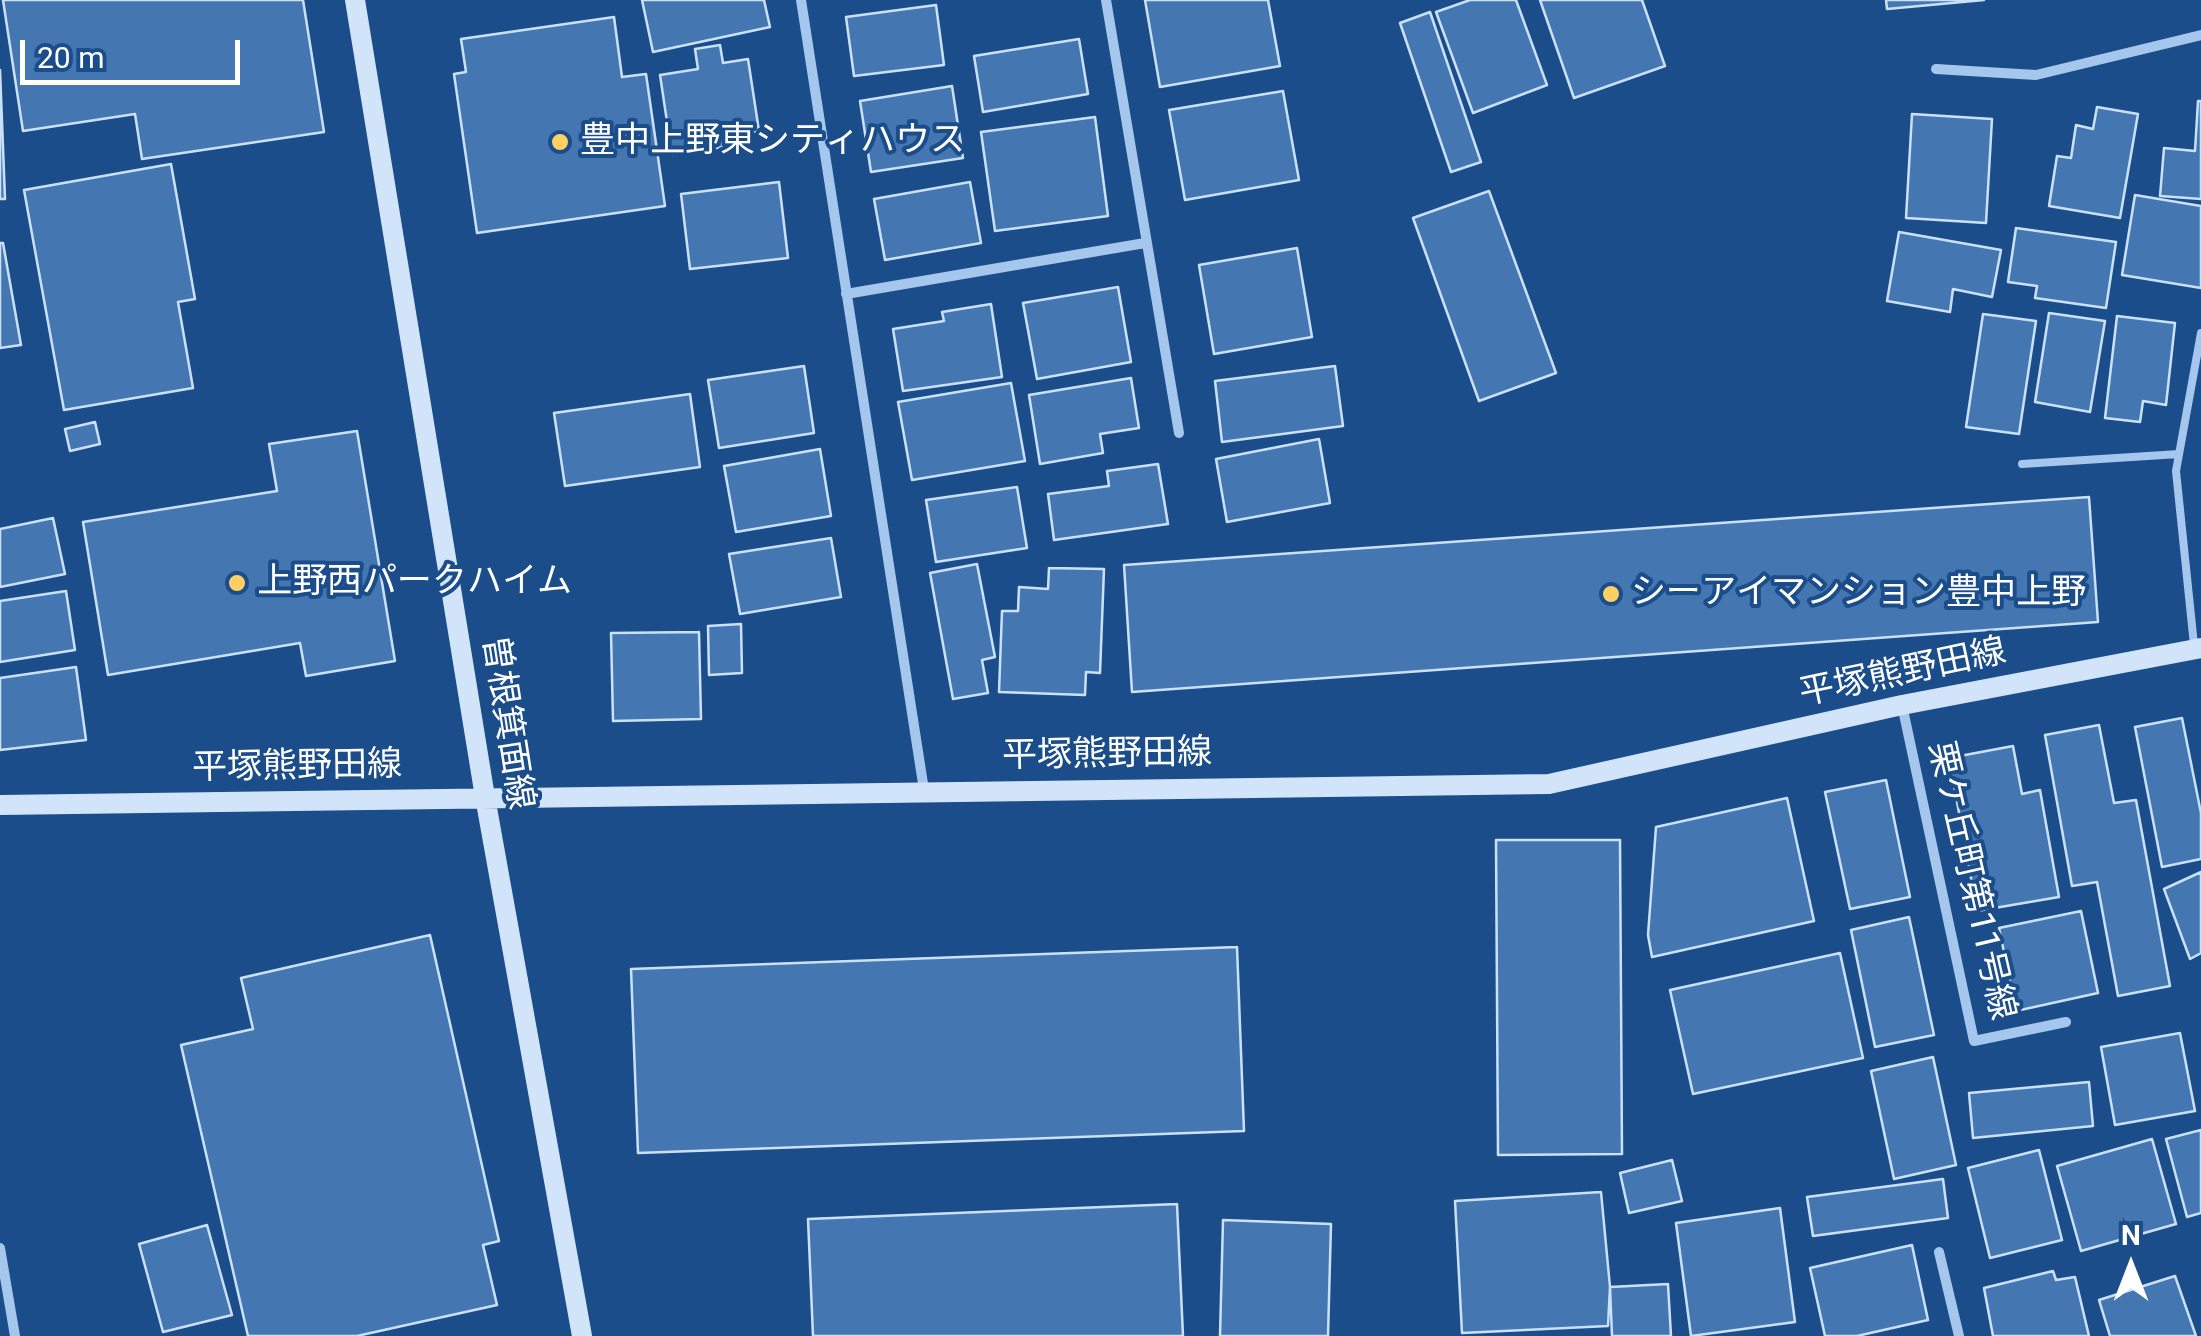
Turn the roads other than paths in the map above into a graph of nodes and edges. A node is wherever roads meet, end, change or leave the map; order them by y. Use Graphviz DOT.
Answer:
graph roads {
  1 [pos="355,0"];
  2 [pos="801,0"];
  3 [pos="1106,0"];
  4 [pos="2201,36"];
  5 [pos="1936,69"];
  6 [pos="1145,243"];
  7 [pos="846,294"];
  8 [pos="2201,333"];
  9 [pos="1179,433"];
  10 [pos="2180,454"];
  11 [pos="2022,464"];
  12 [pos="2198,648"];
  13 [pos="1902,705"];
  14 [pos="924,790"];
  15 [pos="484,797"];
  16 [pos="0,805"];
  17 [pos="2066,1022"];
  18 [pos="0,1248"];
  19 [pos="1938,1252"];
  20 [pos="15,1336"];
  21 [pos="582,1336"];
  22 [pos="1959,1336"];
  1 -- 15 [label="street, 曽根箕面線"];
  2 -- 7 [label="street"];
  3 -- 6 [label="street"];
  4 -- 5 [label="street"];
  6 -- 7 [label="street"];
  6 -- 9 [label="street"];
  7 -- 14 [label="street"];
  8 -- 10 [label="lane"];
  10 -- 11 [label="lane"];
  10 -- 12 [label="lane"];
  12 -- 13 [label="street, 平塚熊野田線"];
  13 -- 14 [label="street, 平塚熊野田線"];
  13 -- 17 [label="street, 栗ケ丘町第11号線"];
  14 -- 15 [label="street, 平塚熊野田線"];
  15 -- 16 [label="street, 平塚熊野田線"];
  15 -- 21 [label="street, 曽根箕面線"];
  18 -- 20 [label="street"];
  19 -- 22 [label="street"];
}
